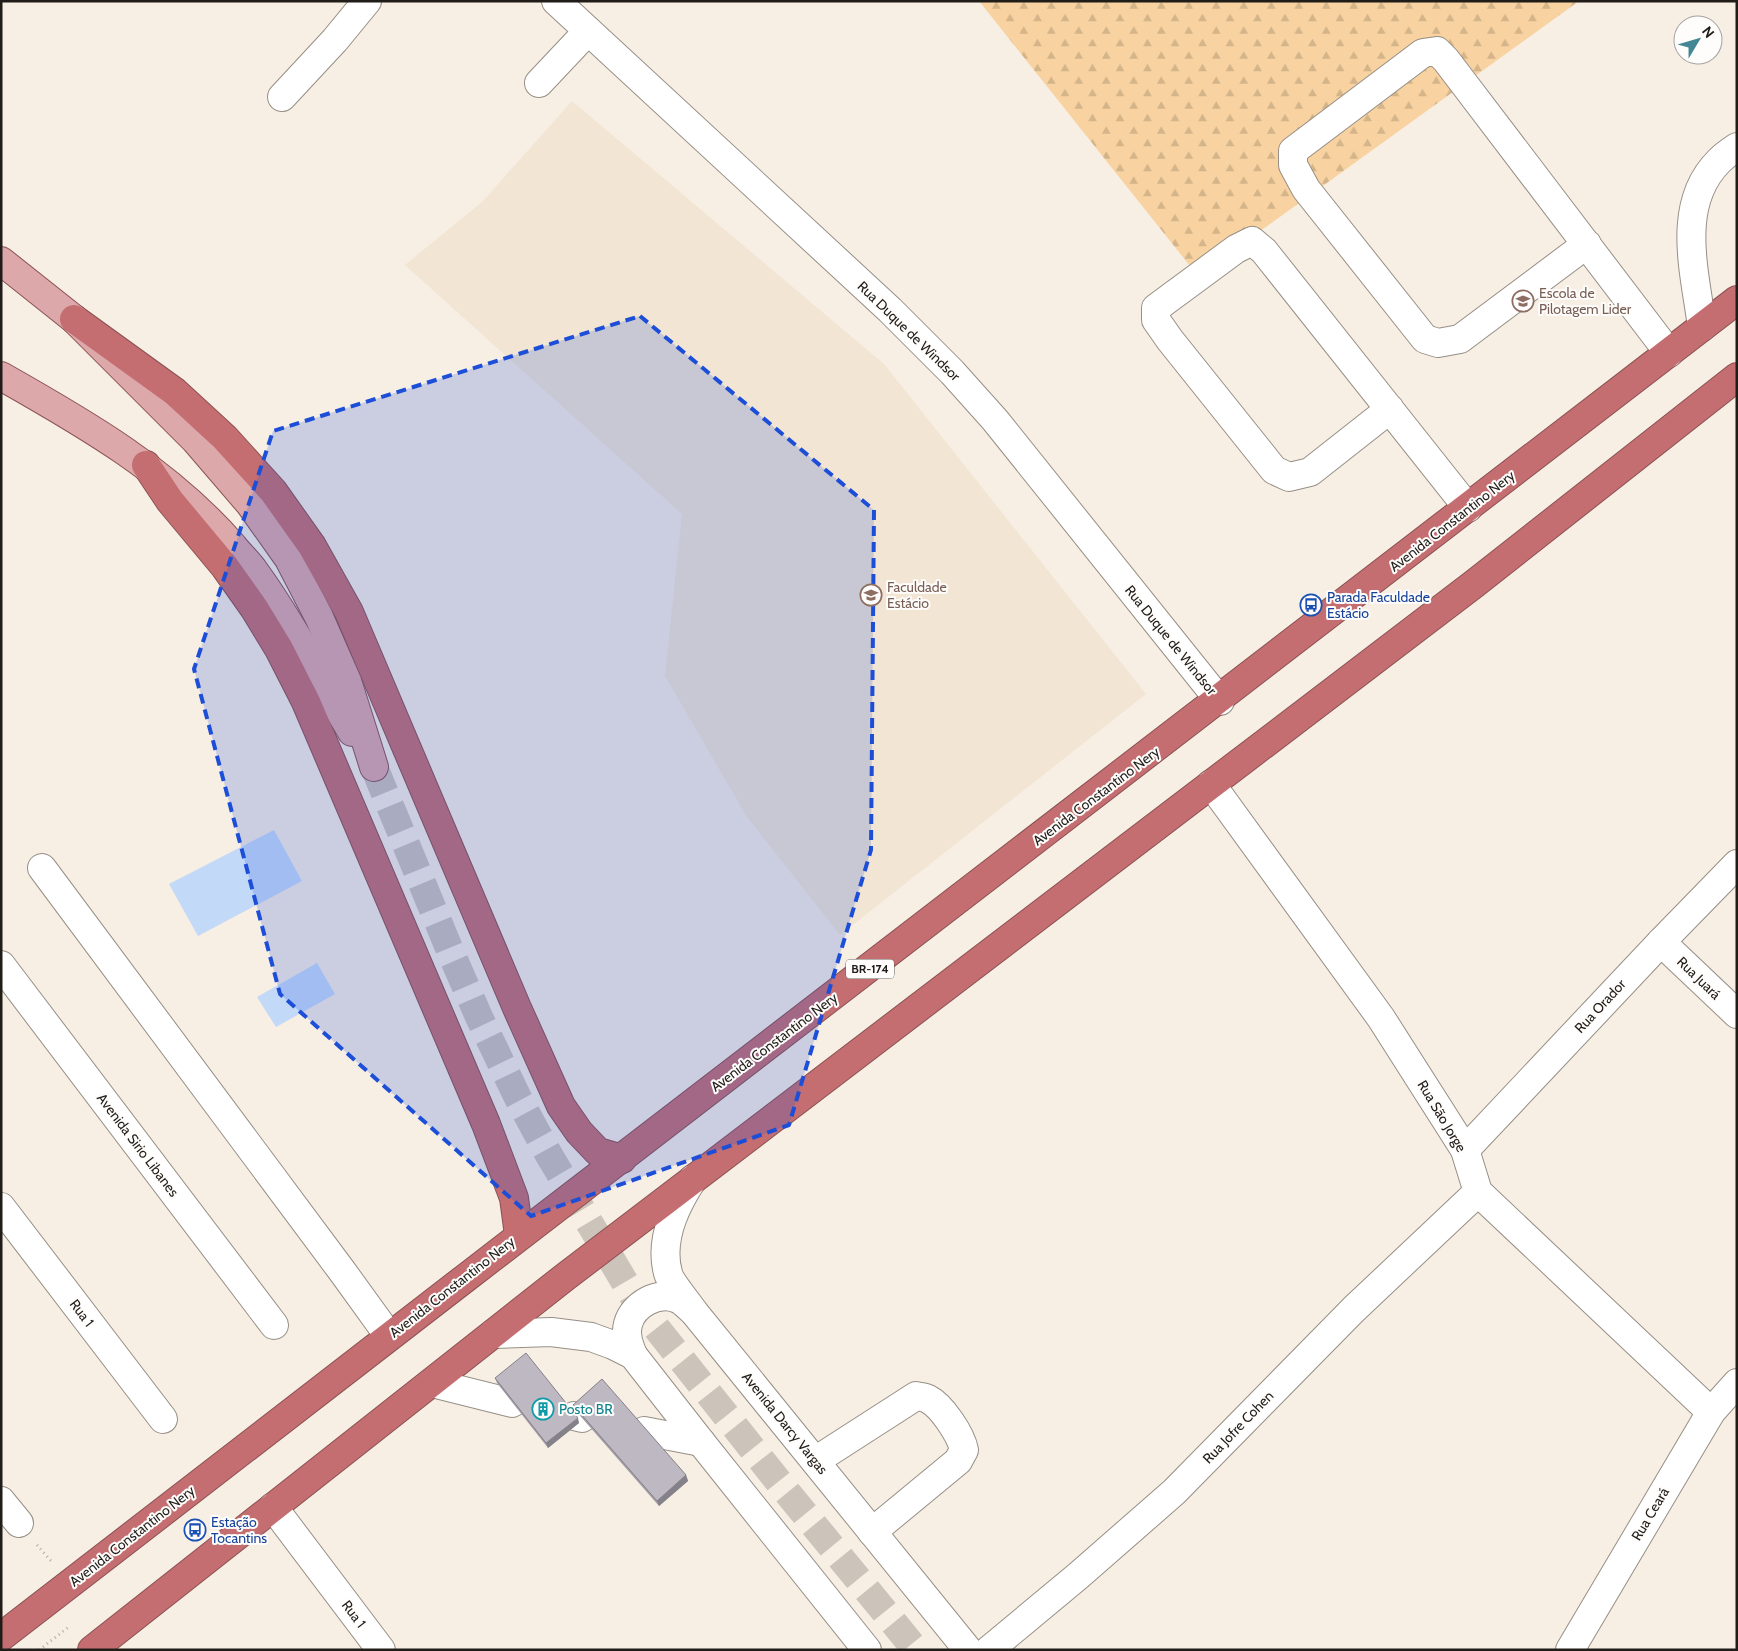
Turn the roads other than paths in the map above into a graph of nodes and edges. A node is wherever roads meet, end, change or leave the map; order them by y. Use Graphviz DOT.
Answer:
graph roads {
  1 [pos="367,1"];
  2 [pos="556,1"];
  3 [pos="588,30"];
  4 [pos="539,84"];
  5 [pos="282,97"];
  6 [pos="1737,146"];
  7 [pos="1587,244"];
  8 [pos="1,261"];
  9 [pos="1737,300"];
  10 [pos="74,318"];
  11 [pos="1702,327"];
  12 [pos="1669,352"];
  13 [pos="1,376"];
  14 [pos="1735,383"];
  15 [pos="1390,409"];
  16 [pos="146,465"];
  17 [pos="1468,508"];
  18 [pos="1220,701"];
  19 [pos="1211,784"];
  20 [pos="1737,864"];
  21 [pos="42,868"];
  22 [pos="1661,942"];
  23 [pos="1,965"];
  24 [pos="1737,1014"];
  25 [pos="1465,1150"];
  26 [pos="622,1159"];
  27 [pos="693,1179"];
  28 [pos="1478,1192"];
  29 [pos="1,1207"];
  30 [pos="519,1235"];
  31 [pos="694,1312"];
  32 [pos="274,1326"];
  33 [pos="493,1334"];
  34 [pos="389,1336"];
  35 [pos="633,1355"];
  36 [pos="432,1383"];
  37 [pos="1737,1383"];
  38 [pos="512,1403"];
  39 [pos="1710,1412"];
  40 [pos="163,1418"];
  41 [pos="644,1431"];
  42 [pos="701,1442"];
  43 [pos="815,1461"];
  44 [pos="1,1501"];
  45 [pos="273,1507"];
  46 [pos="19,1523"];
  47 [pos="872,1532"];
  48 [pos="1,1637"];
  49 [pos="92,1650"];
  50 [pos="381,1650"];
  51 [pos="867,1650"];
  52 [pos="968,1650"];
  53 [pos="989,1650"];
  54 [pos="1570,1650"];
  1 -- 5 [label="street"];
  2 -- 3 [label="street, Rua Duque de Windsor"];
  3 -- 4 [label="street"];
  3 -- 18 [label="street, Rua Duque de Windsor"];
  6 -- 11 [label="street"];
  7 -- 7 [label="street"];
  7 -- 12 [label="street"];
  8 -- 10 [label="main road"];
  9 -- 11 [label="highway, Avenida Constantino Nery / BR-174"];
  10 -- 16 [label="main road"];
  10 -- 26 [label="highway"];
  11 -- 12 [label="highway, Avenida Constantino Nery / BR-174"];
  12 -- 17 [label="highway, Avenida Constantino Nery / BR-174"];
  13 -- 16 [label="main road"];
  14 -- 19 [label="highway"];
  15 -- 15 [label="street"];
  15 -- 17 [label="street"];
  16 -- 30 [label="highway"];
  17 -- 18 [label="highway, Avenida Constantino Nery / BR-174"];
  18 -- 26 [label="highway, Avenida Constantino Nery / BR-174"];
  19 -- 25 [label="street, Rua São Jorge"];
  19 -- 27 [label="highway"];
  20 -- 22 [label="street, Rua Orador"];
  21 -- 34 [label="street"];
  22 -- 24 [label="street, Rua Juará"];
  22 -- 25 [label="street, Rua Orador"];
  23 -- 32 [label="street, Avenida Sirio Libanes"];
  25 -- 28 [label="street, Rua São Jorge"];
  26 -- 30 [label="highway, Avenida Constantino Nery / BR-174"];
  27 -- 31 [label="street, Avenida Darcy Vargas"];
  27 -- 33 [label="highway"];
  28 -- 39 [label="street, Rua São Jorge"];
  28 -- 53 [label="street, Rua Jofre Cohen"];
  29 -- 40 [label="street, Rua 1"];
  30 -- 34 [label="highway, Avenida Constantino Nery / BR-174"];
  31 -- 35 [label="street"];
  31 -- 43 [label="street, Avenida Darcy Vargas"];
  33 -- 35 [label="street"];
  33 -- 36 [label="highway"];
  34 -- 48 [label="highway, Avenida Constantino Nery / BR-174"];
  35 -- 42 [label="street"];
  36 -- 38 [label="street"];
  36 -- 45 [label="highway"];
  37 -- 39 [label="street, Rua Ceará"];
  39 -- 54 [label="street, Rua Ceará"];
  41 -- 42 [label="street"];
  42 -- 51 [label="street"];
  43 -- 47 [label="street, Avenida Darcy Vargas"];
  43 -- 47 [label="street"];
  44 -- 46 [label="street"];
  45 -- 49 [label="highway"];
  45 -- 50 [label="street, Rua 1"];
  47 -- 52 [label="street, Avenida Darcy Vargas"];
}
